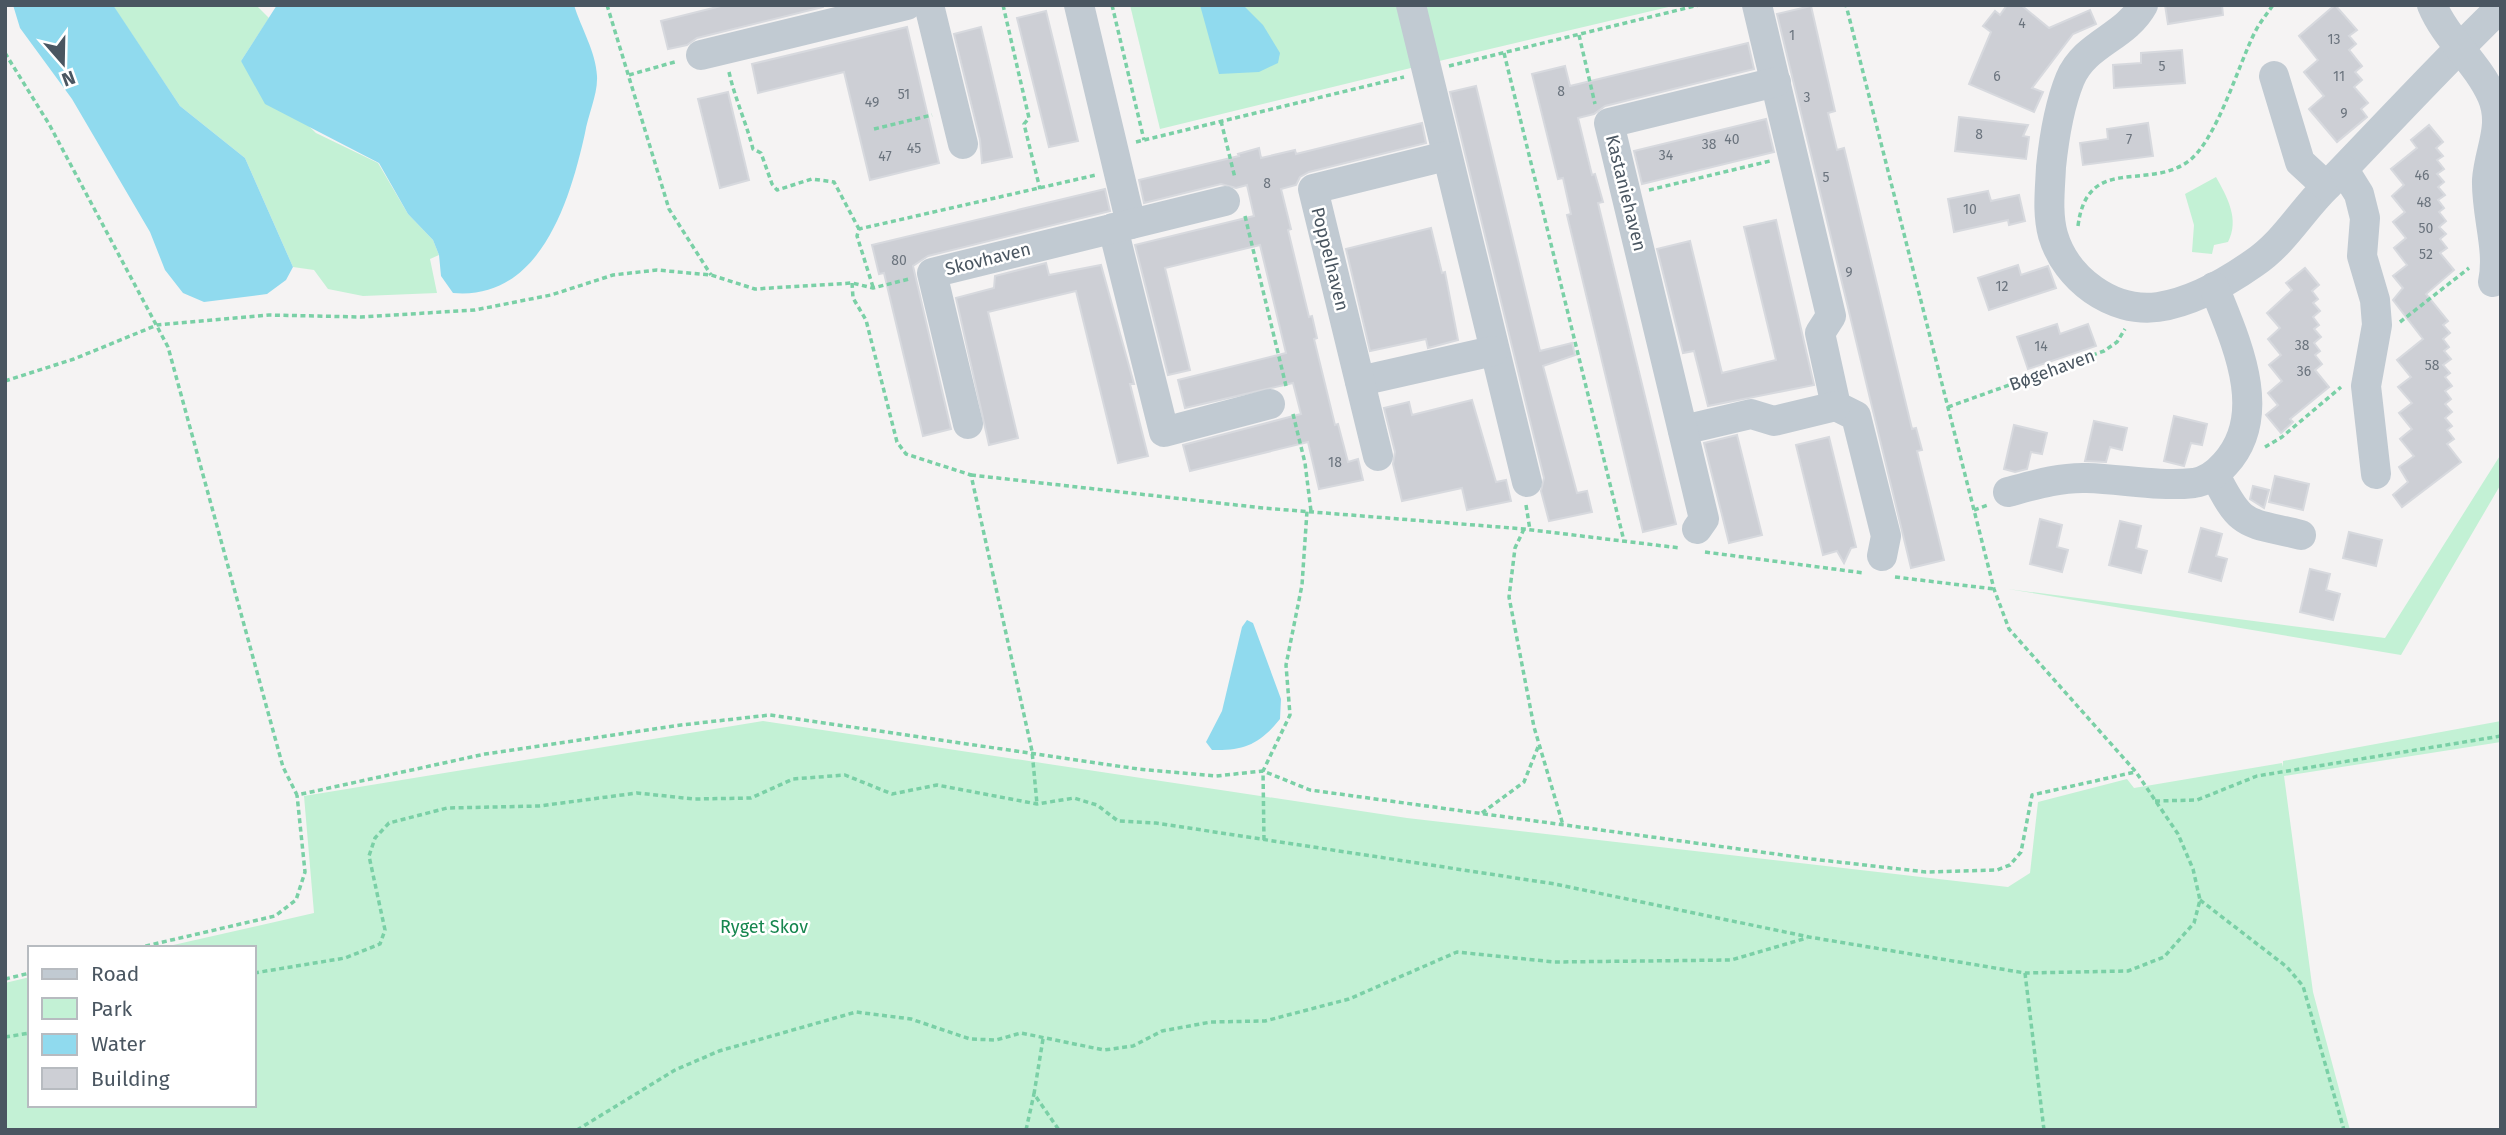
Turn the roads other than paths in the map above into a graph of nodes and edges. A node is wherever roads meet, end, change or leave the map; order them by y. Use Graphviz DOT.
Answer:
graph roads {
  1 [pos="907,5"];
  2 [pos="929,5"];
  3 [pos="1079,5"];
  4 [pos="1411,5"];
  5 [pos="1757,5"];
  6 [pos="2143,5"];
  7 [pos="2432,5"];
  8 [pos="2501,7"];
  9 [pos="849,12"];
  10 [pos="2459,47"];
  11 [pos="712,53"];
  12 [pos="2274,76"];
  13 [pos="1776,82"];
  14 [pos="963,144"];
  15 [pos="1446,156"];
  16 [pos="2335,178"];
  17 [pos="1235,200"];
  18 [pos="1122,226"];
  19 [pos="2493,282"];
  20 [pos="2214,287"];
  21 [pos="1493,351"];
  22 [pos="1360,381"];
  23 [pos="1284,404"];
  24 [pos="1836,406"];
  25 [pos="968,424"];
  26 [pos="1683,430"];
  27 [pos="1378,456"];
  28 [pos="2376,474"];
  29 [pos="2215,475"];
  30 [pos="1527,482"];
  31 [pos="2008,492"];
  32 [pos="2301,535"];
  33 [pos="1694,543"];
  34 [pos="1883,569"];
  1 -- 9 [label="street"];
  2 -- 14 [label="street"];
  3 -- 18 [label="street"];
  4 -- 15 [label="street"];
  5 -- 13 [label="street"];
  6 -- 20 [label="street"];
  7 -- 10 [label="street"];
  8 -- 10 [label="street"];
  9 -- 11 [label="street"];
  10 -- 16 [label="street"];
  10 -- 19 [label="street"];
  12 -- 16 [label="street"];
  13 -- 24 [label="street"];
  13 -- 26 [label="street, Kastaniehaven"];
  15 -- 21 [label="street"];
  15 -- 22 [label="street, Poppelhaven"];
  16 -- 20 [label="street"];
  16 -- 28 [label="street"];
  17 -- 18 [label="street, Skovhaven"];
  18 -- 23 [label="street"];
  18 -- 25 [label="street, Skovhaven"];
  20 -- 29 [label="street"];
  21 -- 22 [label="street"];
  21 -- 30 [label="street"];
  22 -- 27 [label="street, Poppelhaven"];
  24 -- 26 [label="street"];
  24 -- 34 [label="street"];
  26 -- 33 [label="street, Kastaniehaven"];
  29 -- 31 [label="street"];
  29 -- 32 [label="street"];
}
